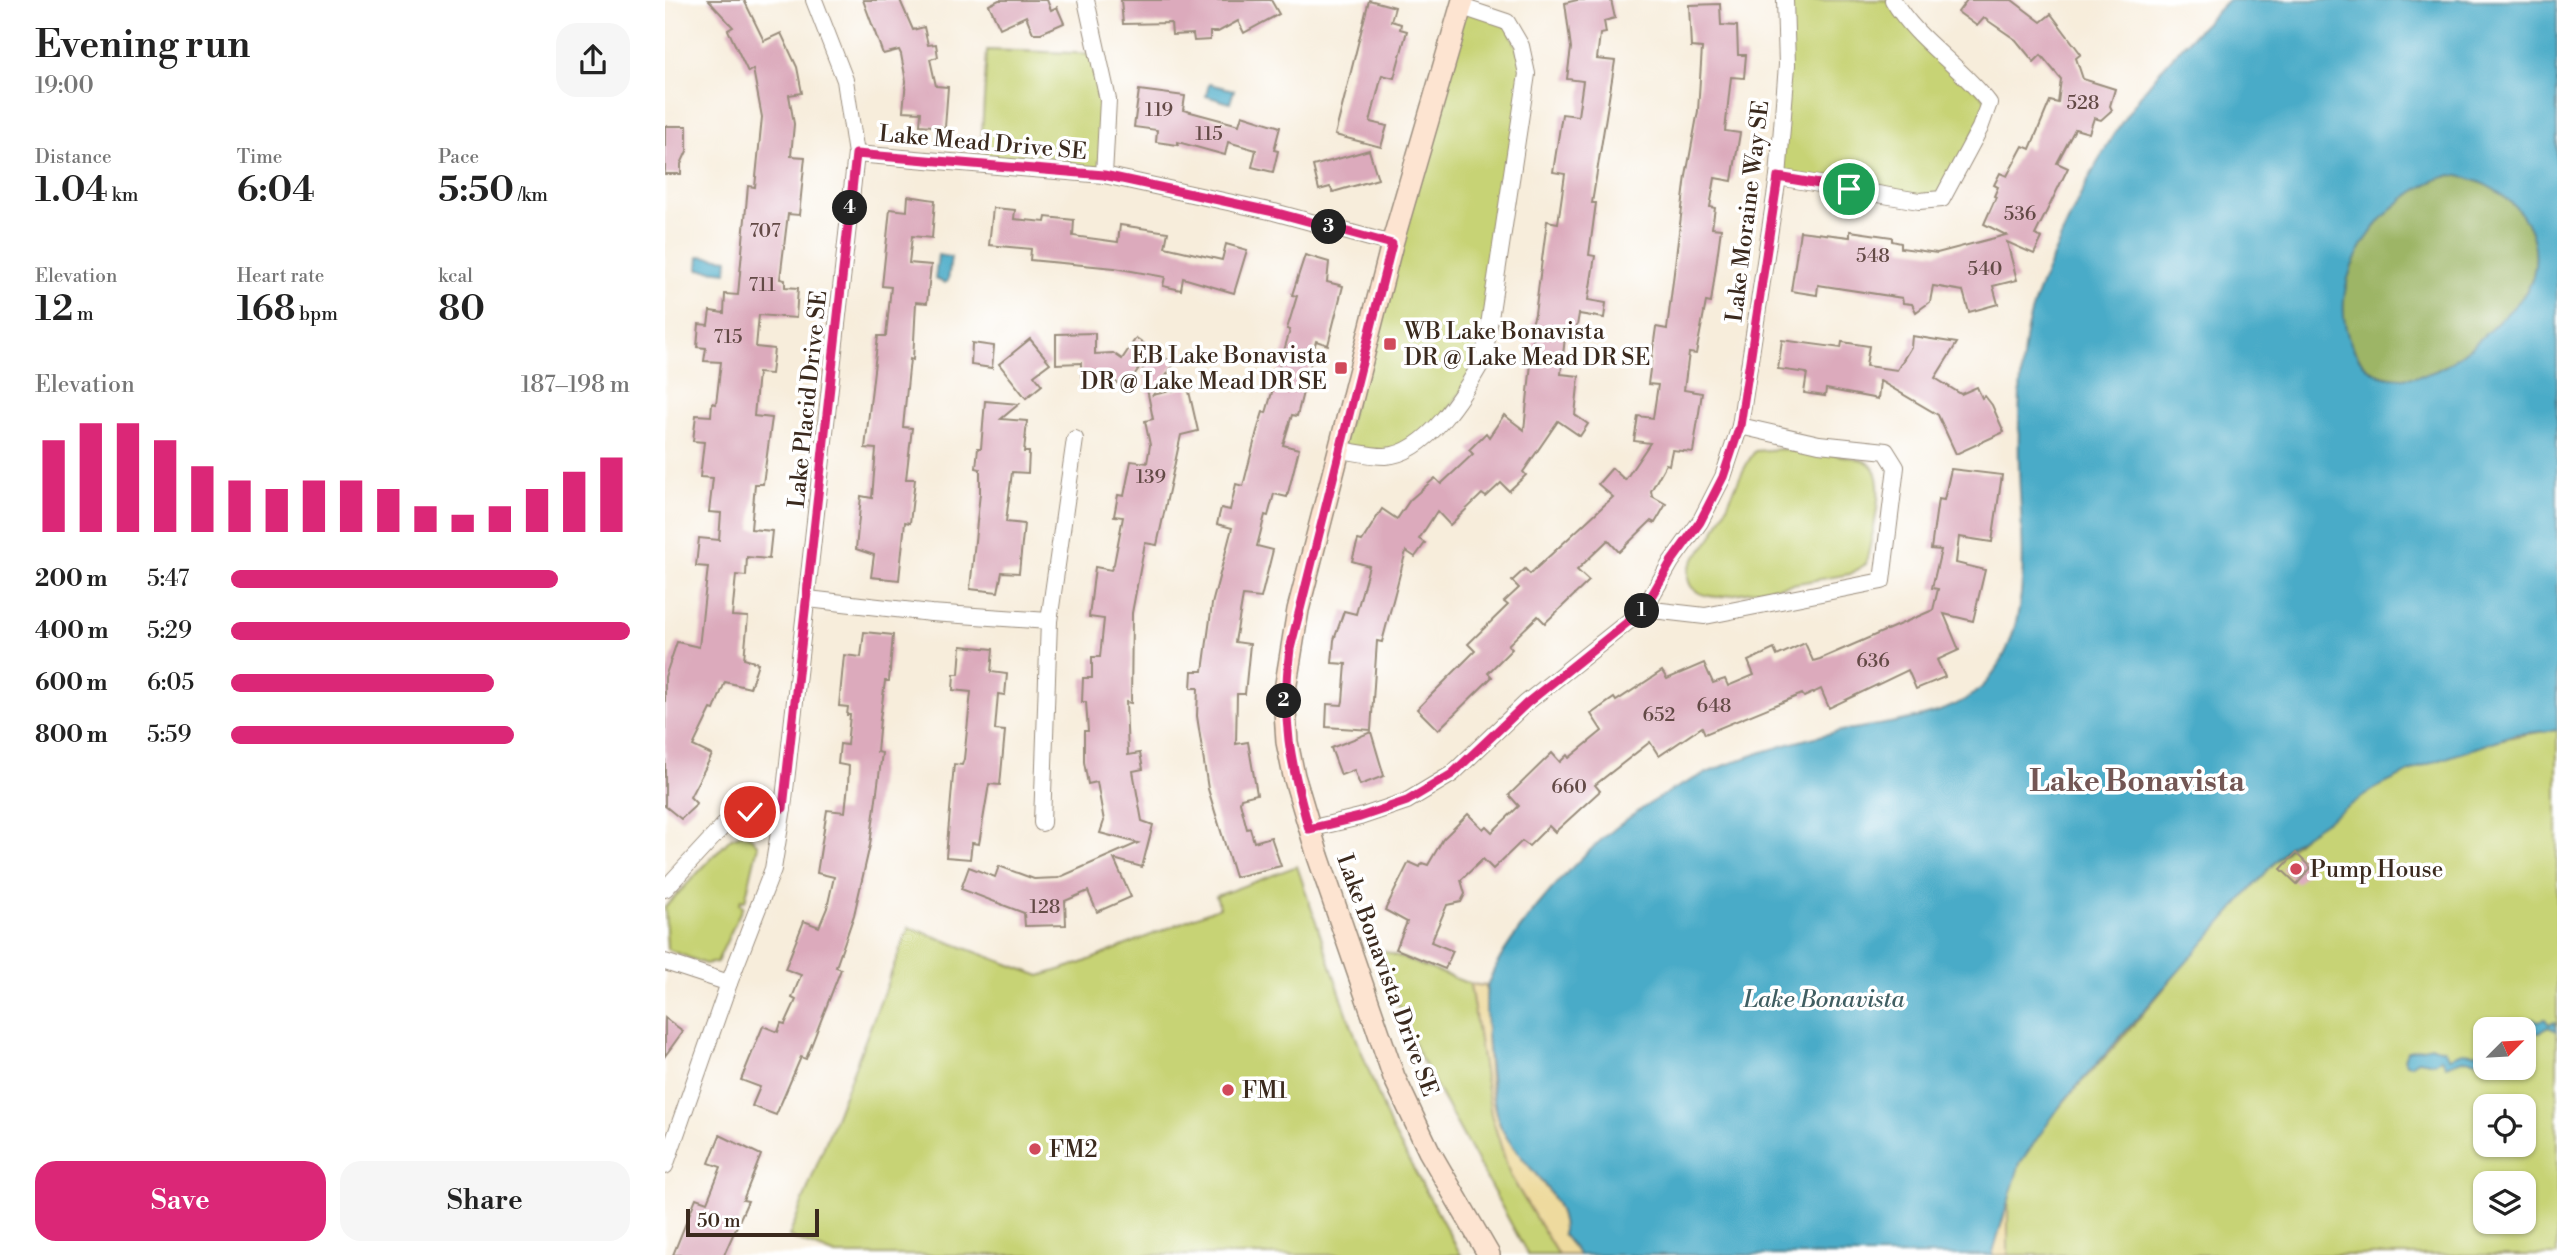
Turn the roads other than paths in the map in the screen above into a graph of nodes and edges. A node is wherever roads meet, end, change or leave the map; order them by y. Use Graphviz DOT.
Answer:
graph roads {
  1 [pos="814,0"];
  2 [pos="1086,0"];
  3 [pos="1785,0"];
  4 [pos="1893,0"];
  5 [pos="1462,4"];
  6 [pos="856,154"];
  7 [pos="1104,175"];
  8 [pos="1778,177"];
  9 [pos="1392,244"];
  10 [pos="1740,426"];
  11 [pos="1075,439"];
  12 [pos="1341,450"];
  13 [pos="808,599"];
  14 [pos="1644,609"];
  15 [pos="1049,621"];
  16 [pos="783,808"];
  17 [pos="1042,823"];
  18 [pos="1309,829"];
  19 [pos="665,888"];
  20 [pos="665,962"];
  21 [pos="729,983"];
  22 [pos="665,1166"];
  23 [pos="1489,1255"];
  1 -- 6 [label="street, Lake Placid Drive SE"];
  2 -- 7 [label="street"];
  3 -- 8 [label="street, Lake Moraine Way SE"];
  4 -- 8 [label="street"];
  5 -- 9 [label="street, Lake Bonavista Drive SE"];
  5 -- 12 [label="street, Lake Bonavista Drive SE"];
  6 -- 7 [label="street, Lake Mead Drive SE"];
  6 -- 13 [label="street, Lake Placid Drive SE"];
  7 -- 9 [label="street, Lake Mead Drive SE"];
  8 -- 10 [label="street, Lake Moraine Way SE"];
  9 -- 12 [label="street, Lake Bonavista Drive SE"];
  10 -- 14 [label="street, Lake Moraine Way SE"];
  10 -- 14 [label="street"];
  11 -- 15 [label="street"];
  12 -- 18 [label="street, Lake Bonavista Drive SE"];
  13 -- 15 [label="street"];
  13 -- 16 [label="street, Lake Placid Drive SE"];
  14 -- 18 [label="street, Lake Moraine Way SE"];
  15 -- 17 [label="street"];
  16 -- 19 [label="street"];
  16 -- 21 [label="street, Lake Placid Drive SE"];
  18 -- 23 [label="street, Lake Bonavista Drive SE"];
  20 -- 21 [label="street"];
  21 -- 22 [label="street, Lake Placid Drive SE"];
}
